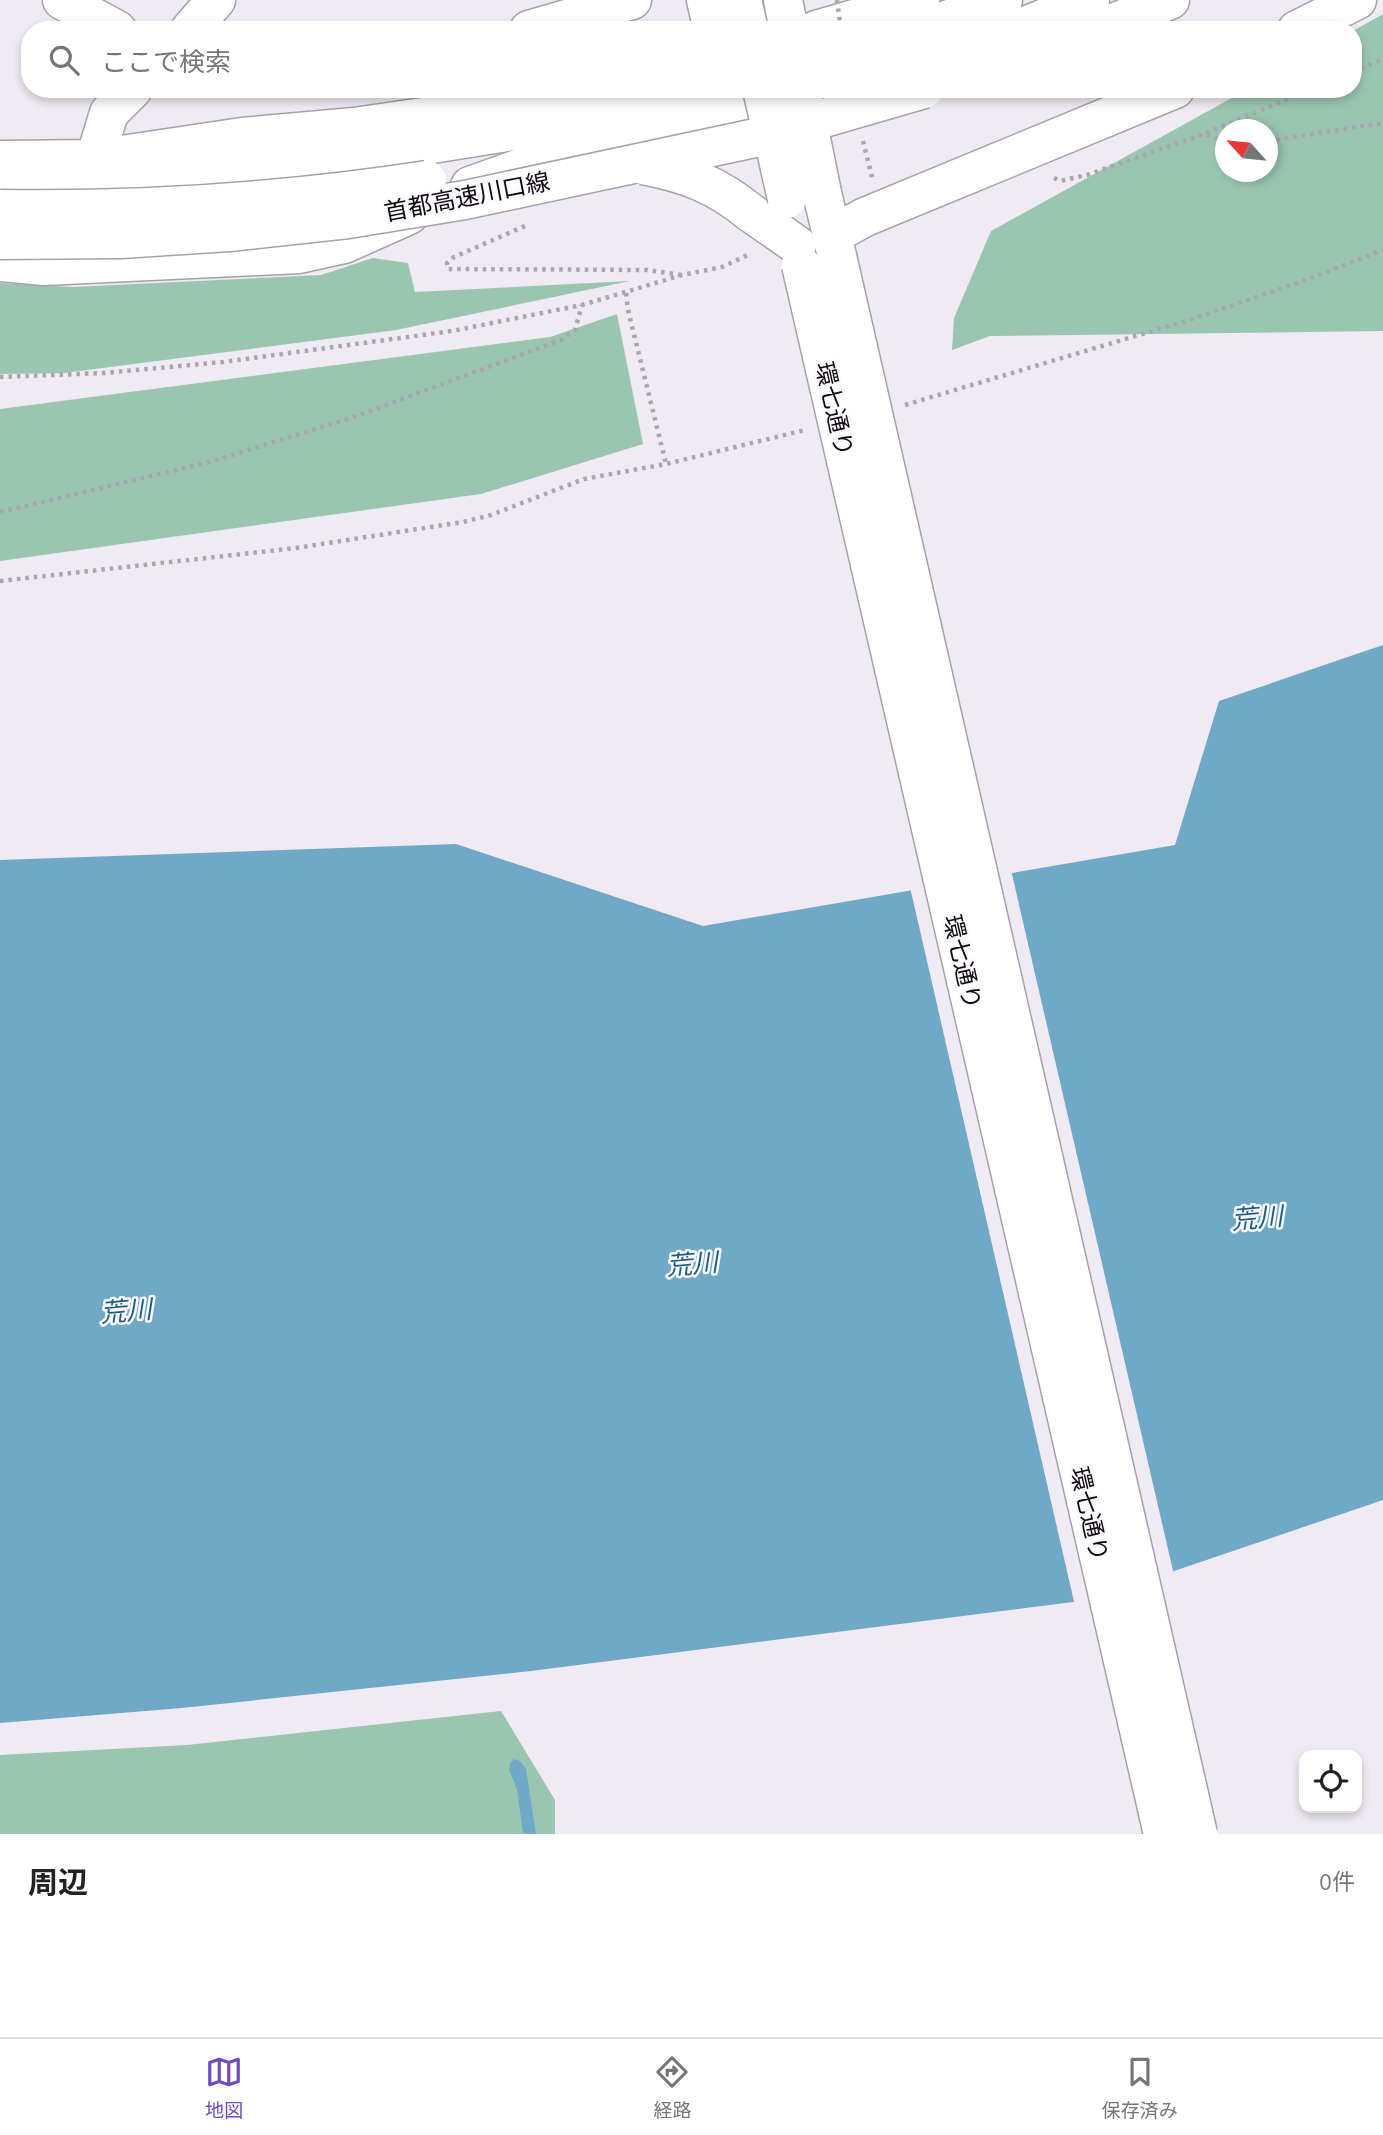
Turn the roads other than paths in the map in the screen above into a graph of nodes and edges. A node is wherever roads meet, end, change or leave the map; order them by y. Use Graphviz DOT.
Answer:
graph roads {
  1 [pos="62,0"];
  2 [pos="216,0"];
  3 [pos="632,0"];
  4 [pos="706,0"];
  5 [pos="742,0"];
  6 [pos="783,0"];
  7 [pos="920,0"];
  8 [pos="1003,0"];
  9 [pos="1090,0"];
  10 [pos="1170,0"];
  11 [pos="1357,0"];
  12 [pos="830,19"];
  13 [pos="100,21"];
  14 [pos="198,21"];
  15 [pos="560,21"];
  16 [pos="711,21"];
  17 [pos="747,21"];
  18 [pos="787,21"];
  19 [pos="944,21"];
  20 [pos="1038,21"];
  21 [pos="1118,21"];
  22 [pos="1315,21"];
  23 [pos="124,98"];
  24 [pos="528,98"];
  25 [pos="708,98"];
  26 [pos="720,98"];
  27 [pos="734,98"];
  28 [pos="801,98"];
  29 [pos="893,98"];
  30 [pos="1153,98"];
  31 [pos="95,159"];
  32 [pos="0,160"];
  33 [pos="0,179"];
  34 [pos="467,187"];
  35 [pos="805,196"];
  36 [pos="0,209"];
  37 [pos="0,225"];
  38 [pos="0,240"];
  39 [pos="817,250"];
  40 [pos="0,261"];
  41 [pos="1163,1834"];
  42 [pos="1198,1834"];
  1 -- 13 [label="main road"];
  2 -- 14 [label="main road"];
  3 -- 15 [label="main road"];
  4 -- 16 [label="main road"];
  5 -- 17 [label="main road"];
  6 -- 18 [label="main road"];
  7 -- 12 [label="main road"];
  8 -- 19 [label="main road"];
  9 -- 20 [label="main road"];
  10 -- 21 [label="main road"];
  11 -- 22 [label="main road"];
  23 -- 31 [label="main road"];
  24 -- 31 [label="main road"];
  25 -- 33 [label="main road"];
  26 -- 34 [label="main road"];
  27 -- 35 [label="main road, 環七通り, bridge"];
  28 -- 35 [label="main road, 環七通り, bridge"];
  29 -- 38 [label="main road, 首都高速川口線, bridge"];
  30 -- 39 [label="main road"];
  31 -- 32 [label="main road"];
  34 -- 37 [label="main road"];
  34 -- 40 [label="main road"];
  35 -- 39 [label="main road, 環七通り"];
  36 -- 39 [label="main road, bridge"];
  39 -- 41 [label="main road, 環七通り, bridge"];
  39 -- 42 [label="main road, 環七通り, bridge"];
}
